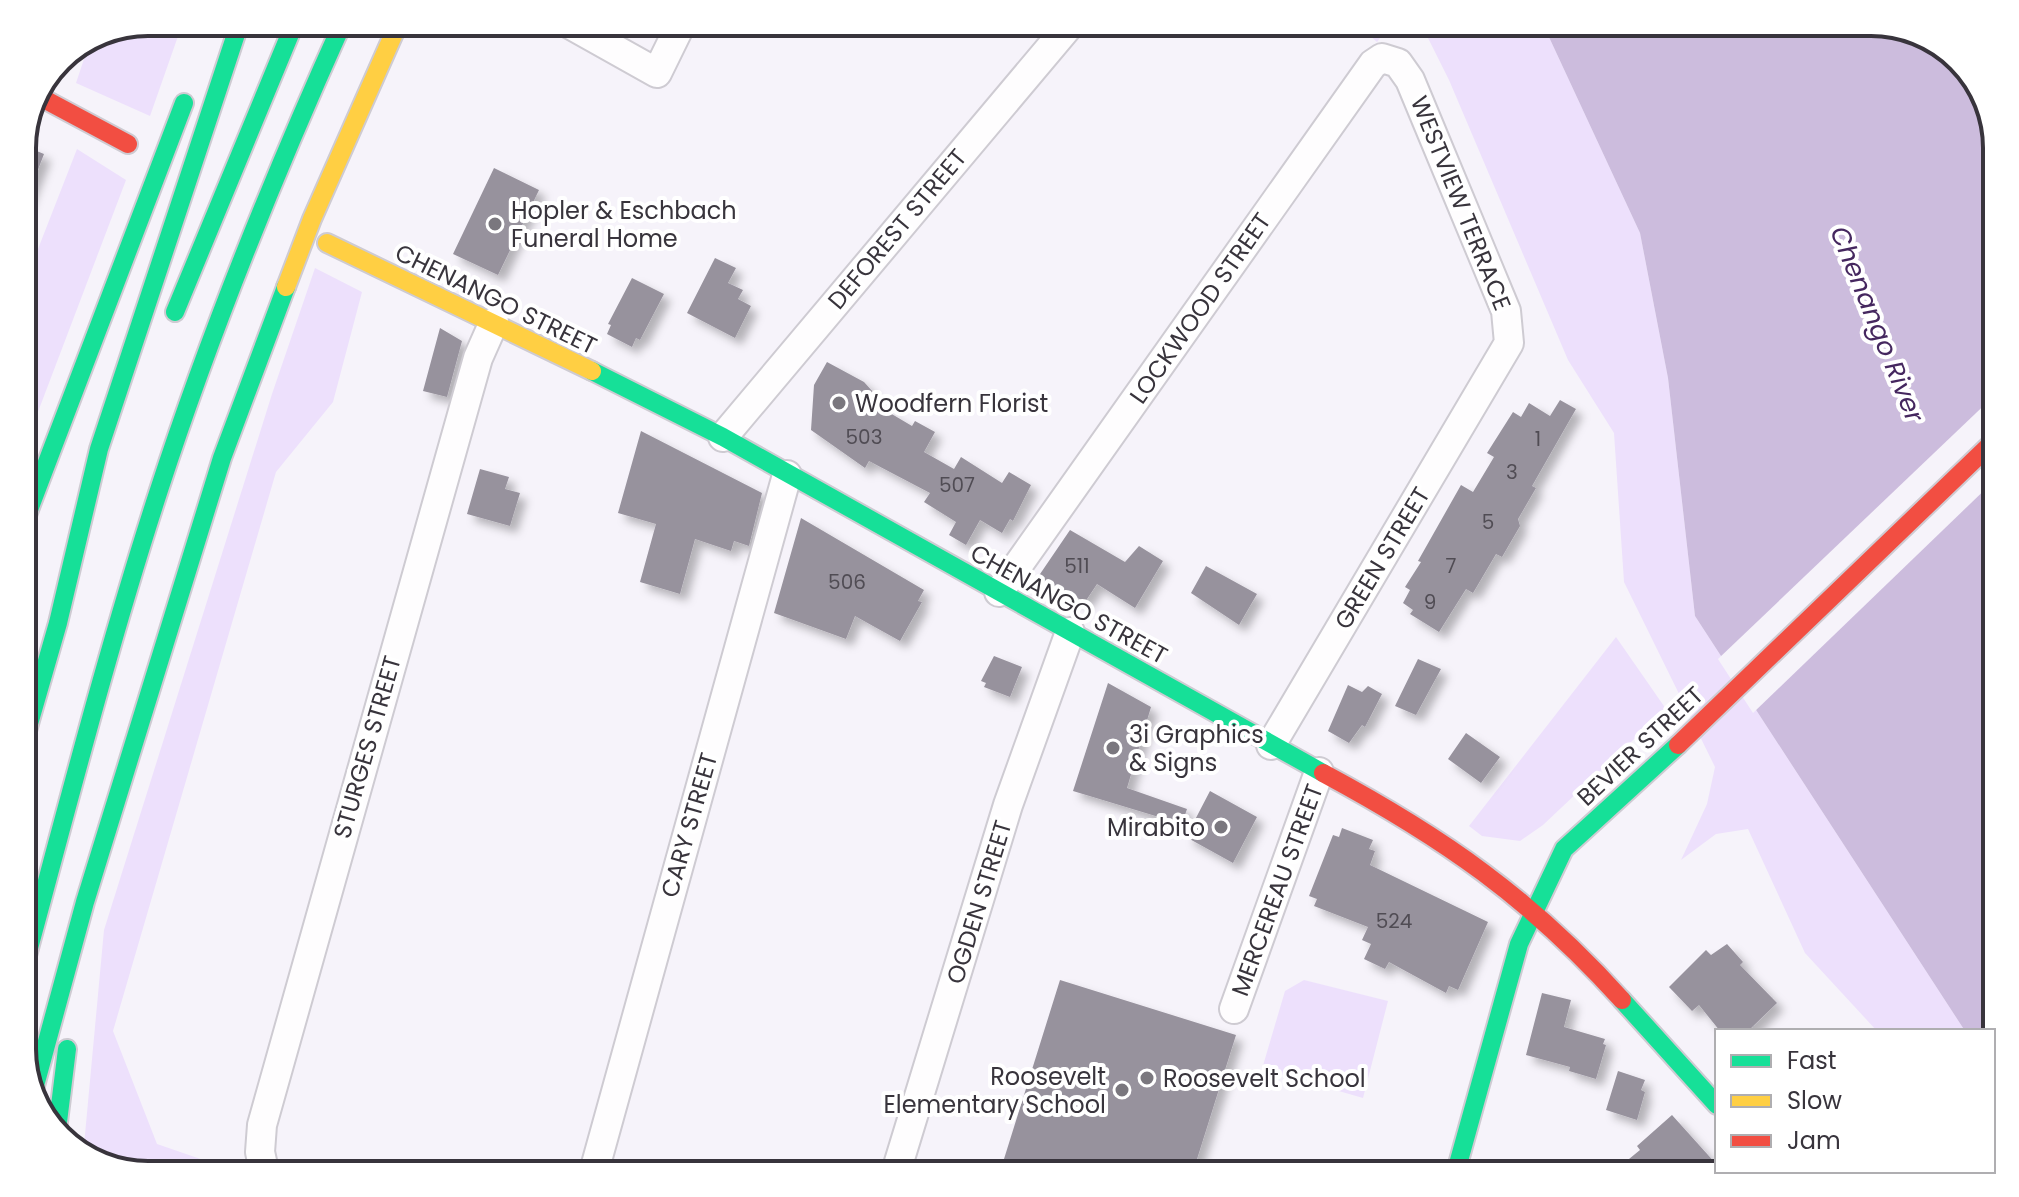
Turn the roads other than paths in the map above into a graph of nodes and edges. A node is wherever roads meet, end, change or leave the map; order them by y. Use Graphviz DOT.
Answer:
graph roads {
  1 [pos="235,36"];
  2 [pos="289,36"];
  3 [pos="337,36"];
  4 [pos="393,36"];
  5 [pos="591,36"];
  6 [pos="675,36"];
  7 [pos="1060,36"];
  8 [pos="193,80"];
  9 [pos="1410,80"];
  10 [pos="47,101"];
  11 [pos="128,144"];
  12 [pos="327,243"];
  13 [pos="494,322"];
  14 [pos="166,336"];
  15 [pos="1494,372"];
  16 [pos="723,437"];
  17 [pos="1983,452"];
  18 [pos="787,475"];
  19 [pos="36,491"];
  20 [pos="103,512"];
  21 [pos="999,592"];
  22 [pos="58,623"];
  23 [pos="1070,632"];
  24 [pos="36,699"];
  25 [pos="1271,745"];
  26 [pos="1319,772"];
  27 [pos="122,791"];
  28 [pos="1535,910"];
  29 [pos="36,923"];
  30 [pos="1234,1009"];
  31 [pos="39,1072"];
  32 [pos="1715,1103"];
  33 [pos="59,1116"];
  34 [pos="262,1161"];
  35 [pos="597,1161"];
  36 [pos="899,1161"];
  37 [pos="1459,1161"];
  1 -- 22 [label="main road"];
  2 -- 14 [label="main road"];
  3 -- 29 [label="main road"];
  4 -- 27 [label="main road"];
  5 -- 6 [label="street"];
  7 -- 16 [label="street, DEFOREST STREET"];
  8 -- 19 [label="main road"];
  9 -- 15 [label="street, WESTVIEW TERRACE"];
  9 -- 21 [label="street, LOCKWOOD STREET"];
  10 -- 11 [label="main road"];
  12 -- 13 [label="main road, CHENANGO STREET"];
  13 -- 16 [label="main road, CHENANGO STREET"];
  13 -- 34 [label="street, STURGES STREET"];
  15 -- 25 [label="street, GREEN STREET"];
  16 -- 18 [label="main road, CHENANGO STREET"];
  17 -- 28 [label="main road, BEVIER STREET"];
  18 -- 21 [label="main road, CHENANGO STREET"];
  18 -- 35 [label="street, CARY STREET"];
  20 -- 22 [label="main road"];
  21 -- 23 [label="main road, CHENANGO STREET"];
  22 -- 24 [label="main road"];
  23 -- 25 [label="main road, CHENANGO STREET"];
  23 -- 36 [label="street, OGDEN STREET"];
  25 -- 26 [label="main road, CHENANGO STREET"];
  26 -- 28 [label="main road, CHENANGO STREET"];
  26 -- 30 [label="street, MERCEREAU STREET"];
  27 -- 31 [label="main road"];
  27 -- 33 [label="main road"];
  28 -- 32 [label="main road, CHENANGO STREET"];
  28 -- 37 [label="main road, BEVIER STREET"];
}
